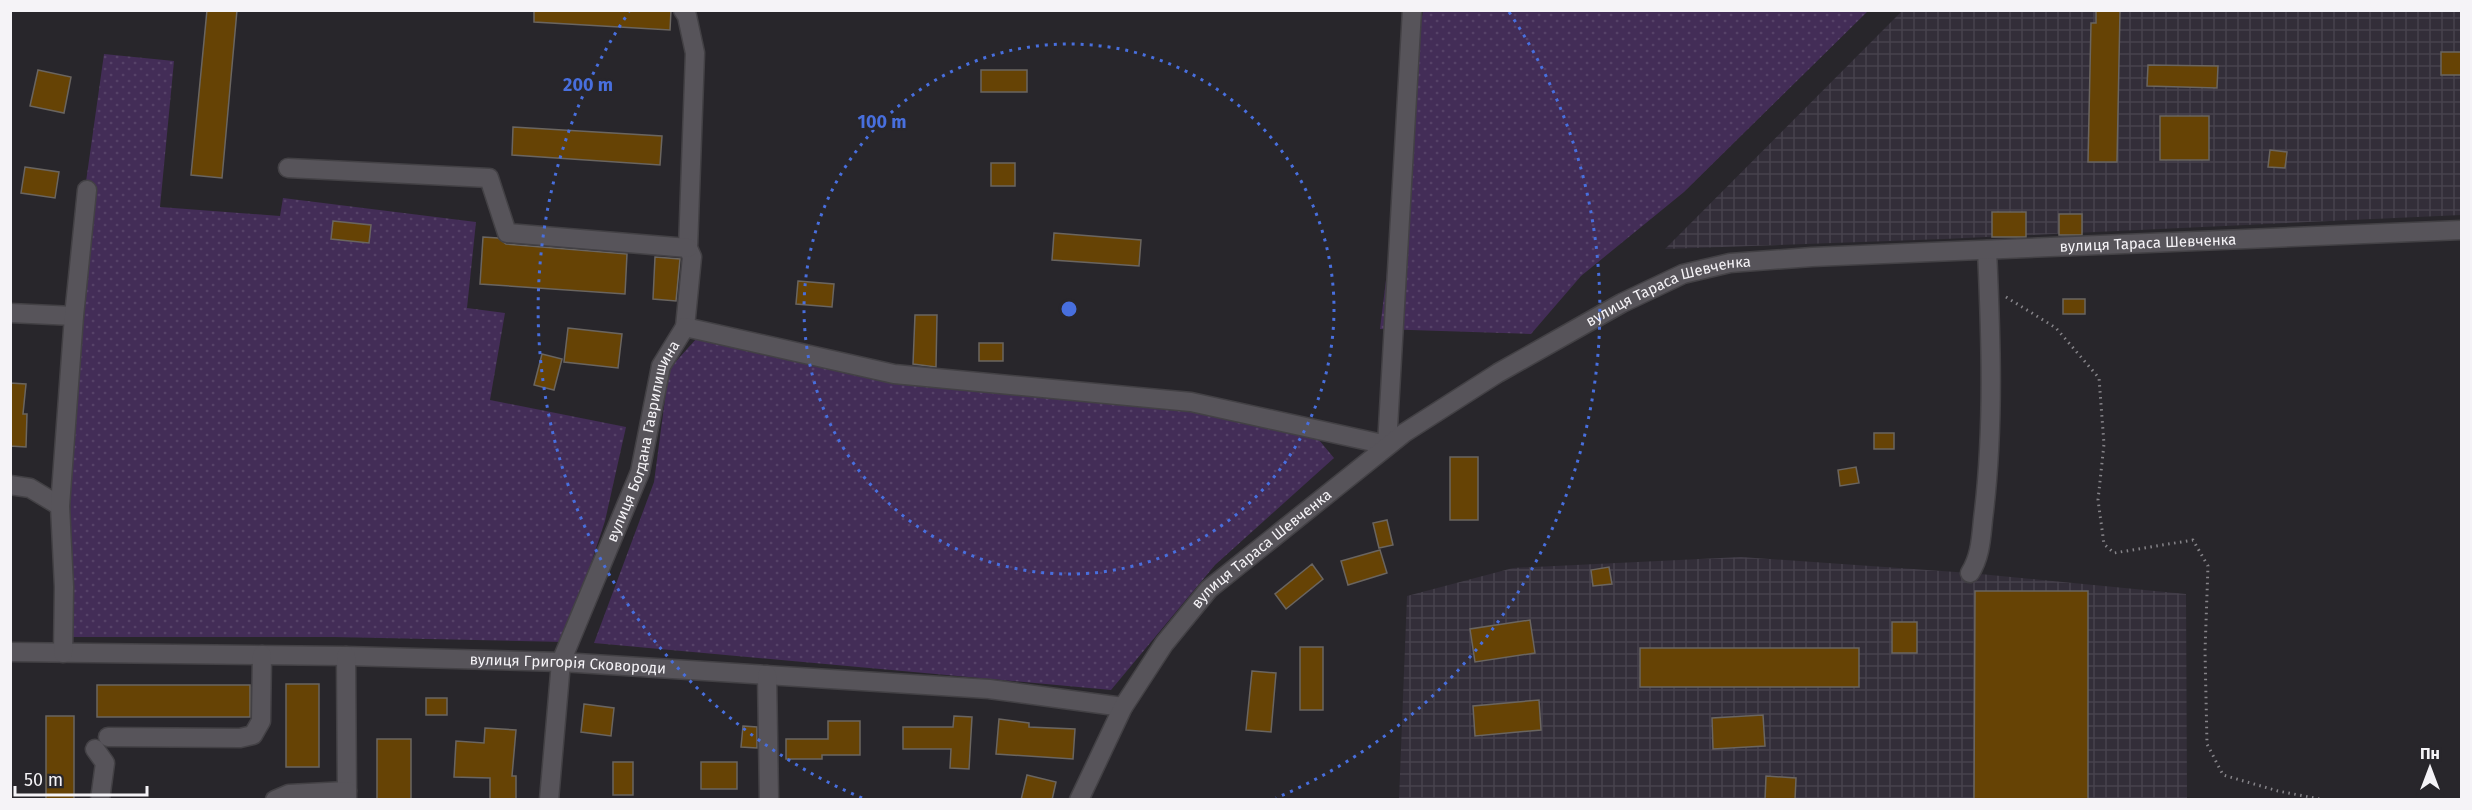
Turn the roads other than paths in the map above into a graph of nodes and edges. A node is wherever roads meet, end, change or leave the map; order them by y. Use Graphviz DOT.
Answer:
graph roads {
  1 [pos="683,10"];
  2 [pos="1412,10"];
  3 [pos="288,168"];
  4 [pos="87,190"];
  5 [pos="2462,230"];
  6 [pos="688,248"];
  7 [pos="1988,250"];
  8 [pos="10,313"];
  9 [pos="74,316"];
  10 [pos="685,327"];
  11 [pos="10,485"];
  12 [pos="60,506"];
  13 [pos="1970,573"];
  14 [pos="10,652"];
  15 [pos="63,653"];
  16 [pos="262,655"];
  17 [pos="346,656"];
  18 [pos="561,662"];
  19 [pos="767,675"];
  20 [pos="1124,707"];
  21 [pos="347,795"];
  22 [pos="100,800"];
  23 [pos="275,800"];
  24 [pos="549,800"];
  25 [pos="769,800"];
  26 [pos="1079,800"];
  1 -- 6 [label="street"];
  2 -- 10 [label="street, вулиця Богдана Гаврилишина"];
  3 -- 6 [label="street"];
  4 -- 9 [label="street"];
  5 -- 7 [label="street, вулиця Тараса Шевченка"];
  6 -- 10 [label="street"];
  7 -- 13 [label="street"];
  7 -- 20 [label="street, вулиця Тараса Шевченка"];
  8 -- 9 [label="street"];
  9 -- 12 [label="street"];
  10 -- 18 [label="street, вулиця Богдана Гаврилишина"];
  11 -- 12 [label="street"];
  12 -- 15 [label="street"];
  14 -- 15 [label="street, вулиця Григорія Сковороди"];
  15 -- 16 [label="street, вулиця Григорія Сковороди"];
  16 -- 17 [label="street, вулиця Григорія Сковороди"];
  16 -- 22 [label="street"];
  17 -- 18 [label="street, вулиця Григорія Сковороди"];
  17 -- 21 [label="street"];
  18 -- 19 [label="street, вулиця Григорія Сковороди"];
  18 -- 24 [label="street, вулиця Богдана Гаврилишина"];
  19 -- 20 [label="street, вулиця Григорія Сковороди"];
  19 -- 25 [label="street"];
  20 -- 26 [label="street, вулиця Тараса Шевченка"];
  21 -- 23 [label="street"];
}
